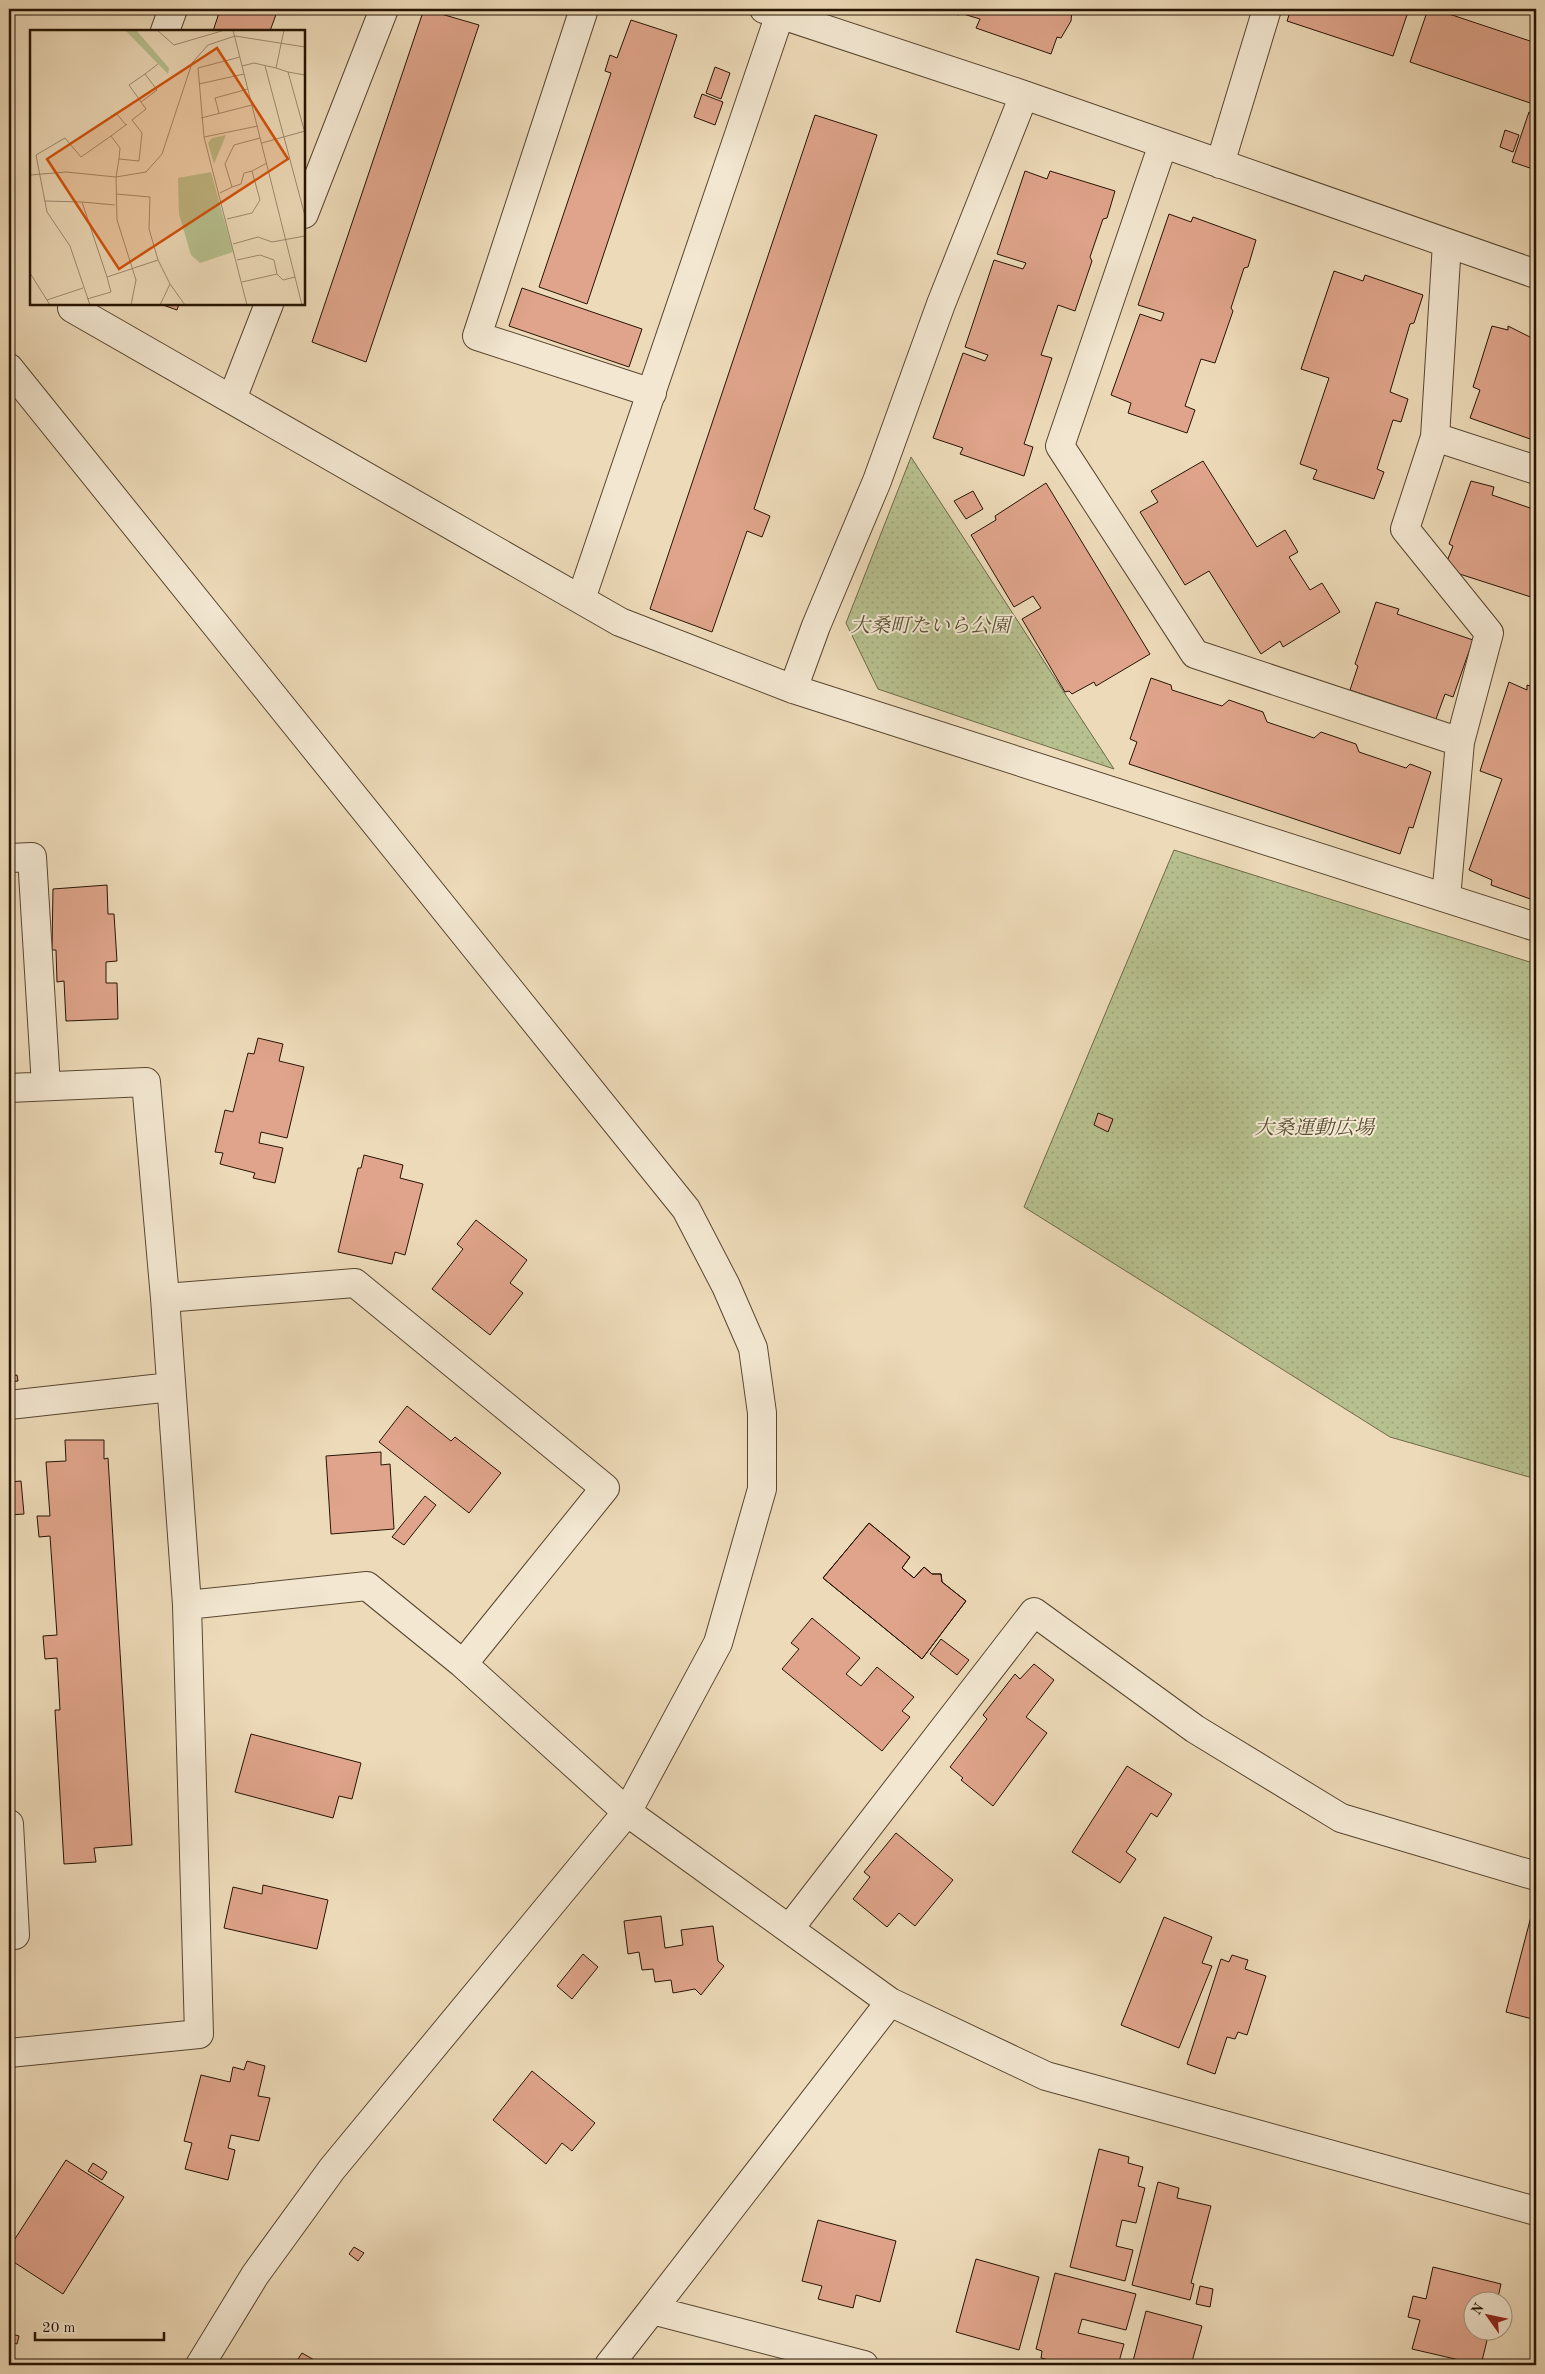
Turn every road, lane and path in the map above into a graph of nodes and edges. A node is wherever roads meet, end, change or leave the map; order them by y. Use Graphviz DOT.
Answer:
graph roads {
  1 [pos="173,9"];
  2 [pos="384,9"];
  3 [pos="584,9"];
  4 [pos="1267,9"];
  5 [pos="772,11"];
  6 [pos="165,30"];
  7 [pos="1024,96"];
  8 [pos="1163,144"];
  9 [pos="1220,164"];
  10 [pos="305,211"];
  11 [pos="1447,243"];
  12 [pos="1536,274"];
  13 [pos="74,305"];
  14 [pos="269,305"];
  15 [pos="9,368"];
  16 [pos="652,393"];
  17 [pos="232,399"];
  18 [pos="1435,436"];
  19 [pos="1536,470"];
  20 [pos="581,599"];
  21 [pos="793,689"];
  22 [pos="1460,742"];
  23 [pos="9,858"];
  24 [pos="1446,898"];
  25 [pos="1536,927"];
  26 [pos="46,1086"];
  27 [pos="9,1088"];
  28 [pos="164,1298"];
  29 [pos="171,1387"];
  30 [pos="9,1405"];
  31 [pos="187,1605"];
  32 [pos="464,1664"];
  33 [pos="627,1812"];
  34 [pos="9,1824"];
  35 [pos="1536,1876"];
  36 [pos="789,1929"];
  37 [pos="15,1935"];
  38 [pos="890,2002"];
  39 [pos="9,2052"];
  40 [pos="1536,2211"];
  41 [pos="652,2310"];
  42 [pos="200,2365"];
  43 [pos="609,2365"];
  44 [pos="864,2365"];
  1 -- 6 [label="street"];
  2 -- 10 [label="street"];
  3 -- 16 [label="street"];
  4 -- 9 [label="street"];
  5 -- 7 [label="street"];
  5 -- 16 [label="street"];
  7 -- 8 [label="street"];
  7 -- 21 [label="street"];
  8 -- 9 [label="street"];
  8 -- 22 [label="street"];
  9 -- 11 [label="street"];
  11 -- 12 [label="street"];
  11 -- 18 [label="street"];
  13 -- 17 [label="street"];
  14 -- 17 [label="street"];
  15 -- 33 [label="street"];
  16 -- 20 [label="street"];
  17 -- 20 [label="street"];
  18 -- 19 [label="street"];
  18 -- 22 [label="street"];
  20 -- 21 [label="street"];
  21 -- 24 [label="street"];
  22 -- 24 [label="street"];
  23 -- 26 [label="street"];
  24 -- 25 [label="street"];
  26 -- 27 [label="street"];
  26 -- 28 [label="street"];
  28 -- 29 [label="street"];
  28 -- 32 [label="street"];
  29 -- 30 [label="street"];
  29 -- 31 [label="street"];
  31 -- 32 [label="street"];
  31 -- 39 [label="street"];
  32 -- 33 [label="street"];
  33 -- 36 [label="street"];
  33 -- 42 [label="street"];
  34 -- 37 [label="street"];
  35 -- 36 [label="street"];
  36 -- 38 [label="street"];
  38 -- 40 [label="street"];
  38 -- 41 [label="street"];
  41 -- 43 [label="street"];
  41 -- 44 [label="street"];
}
